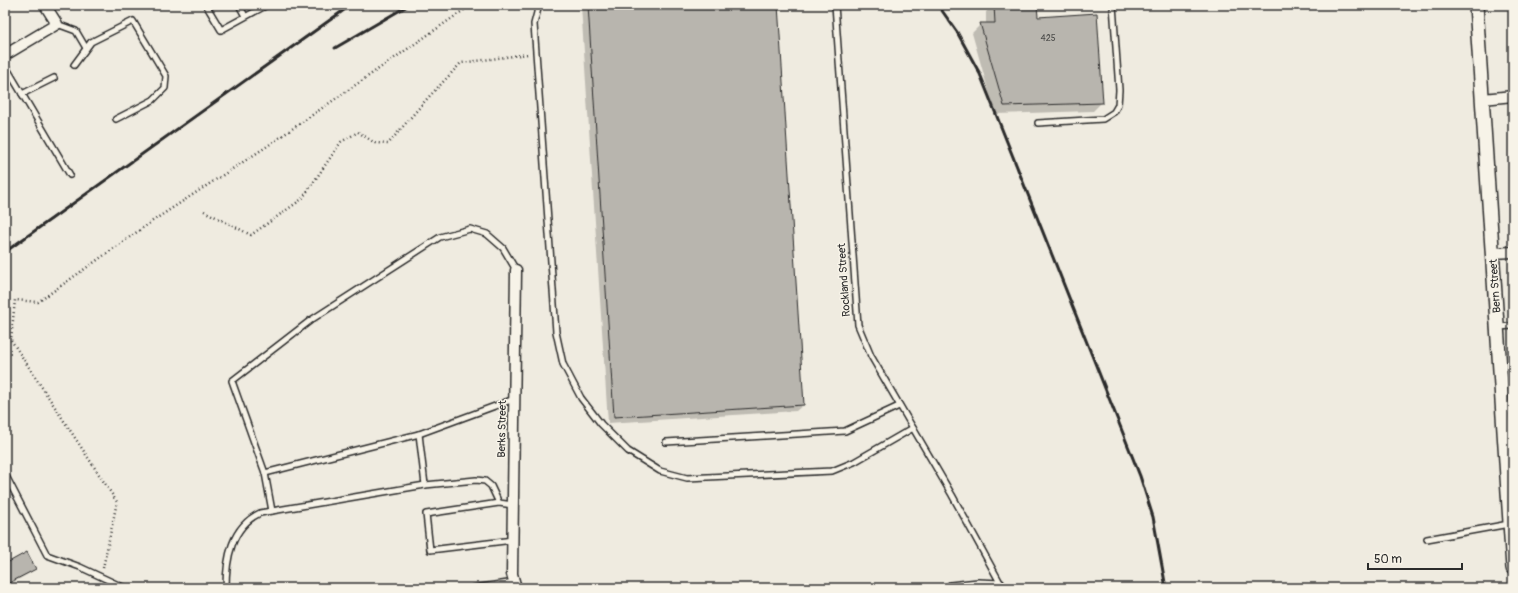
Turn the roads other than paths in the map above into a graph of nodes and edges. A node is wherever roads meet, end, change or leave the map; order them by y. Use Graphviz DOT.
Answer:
graph roads {
  1 [pos="45,5"];
  2 [pos="206,5"];
  3 [pos="239,5"];
  4 [pos="266,5"];
  5 [pos="539,5"];
  6 [pos="835,5"];
  7 [pos="1113,5"];
  8 [pos="1476,5"];
  9 [pos="245,16"];
  10 [pos="57,24"];
  11 [pos="86,48"];
  12 [pos="5,55"];
  13 [pos="5,65"];
  14 [pos="74,65"];
  15 [pos="54,78"];
  16 [pos="22,94"];
  17 [pos="1513,96"];
  18 [pos="1482,99"];
  19 [pos="116,119"];
  20 [pos="1038,123"];
  21 [pos="70,175"];
  22 [pos="1513,252"];
  23 [pos="1493,253"];
  24 [pos="516,270"];
  25 [pos="1513,326"];
  26 [pos="1498,327"];
  27 [pos="514,399"];
  28 [pos="899,406"];
  29 [pos="1508,408"];
  30 [pos="912,428"];
  31 [pos="419,434"];
  32 [pos="666,442"];
  33 [pos="264,473"];
  34 [pos="5,474"];
  35 [pos="425,485"];
  36 [pos="1511,489"];
  37 [pos="499,503"];
  38 [pos="513,505"];
  39 [pos="272,511"];
  40 [pos="1510,524"];
  41 [pos="513,540"];
  42 [pos="1427,540"];
  43 [pos="1513,563"];
  44 [pos="1513,568"];
  45 [pos="516,585"];
  46 [pos="1002,585"];
  47 [pos="125,588"];
  48 [pos="226,588"];
  49 [pos="474,588"];
  50 [pos="947,588"];
  1 -- 10 [label="street"];
  2 -- 9 [label="lane"];
  3 -- 9 [label="lane"];
  4 -- 9 [label="lane"];
  5 -- 30 [label="lane"];
  6 -- 28 [label="lane, Rockland Street"];
  7 -- 20 [label="lane"];
  8 -- 18 [label="street, Bern Street"];
  10 -- 11 [label="lane"];
  10 -- 12 [label="street"];
  11 -- 14 [label="lane"];
  11 -- 19 [label="lane"];
  13 -- 16 [label="lane"];
  15 -- 16 [label="lane"];
  16 -- 21 [label="lane"];
  17 -- 18 [label="street"];
  18 -- 23 [label="street, Bern Street"];
  22 -- 23 [label="street"];
  23 -- 26 [label="street, Bern Street"];
  24 -- 27 [label="street, Berks Street"];
  24 -- 33 [label="lane"];
  25 -- 26 [label="lane"];
  26 -- 29 [label="street, Bern Street"];
  27 -- 31 [label="lane"];
  27 -- 38 [label="street, Berks Street"];
  28 -- 30 [label="lane, Rockland Street"];
  28 -- 32 [label="lane"];
  29 -- 36 [label="street, Bern Street"];
  30 -- 46 [label="lane, Rockland Street"];
  31 -- 33 [label="lane"];
  31 -- 35 [label="lane"];
  33 -- 39 [label="lane"];
  34 -- 47 [label="lane"];
  35 -- 37 [label="lane"];
  35 -- 39 [label="lane"];
  36 -- 40 [label="street, Bern Street"];
  37 -- 38 [label="lane"];
  37 -- 41 [label="lane"];
  38 -- 41 [label="street, Berks Street"];
  39 -- 48 [label="lane"];
  40 -- 42 [label="lane"];
  40 -- 43 [label="street, Bern Street"];
  41 -- 45 [label="street, Berks Street"];
  43 -- 44 [label="street, Bern Street"];
  45 -- 49 [label="lane"];
  46 -- 50 [label="lane"];
}
